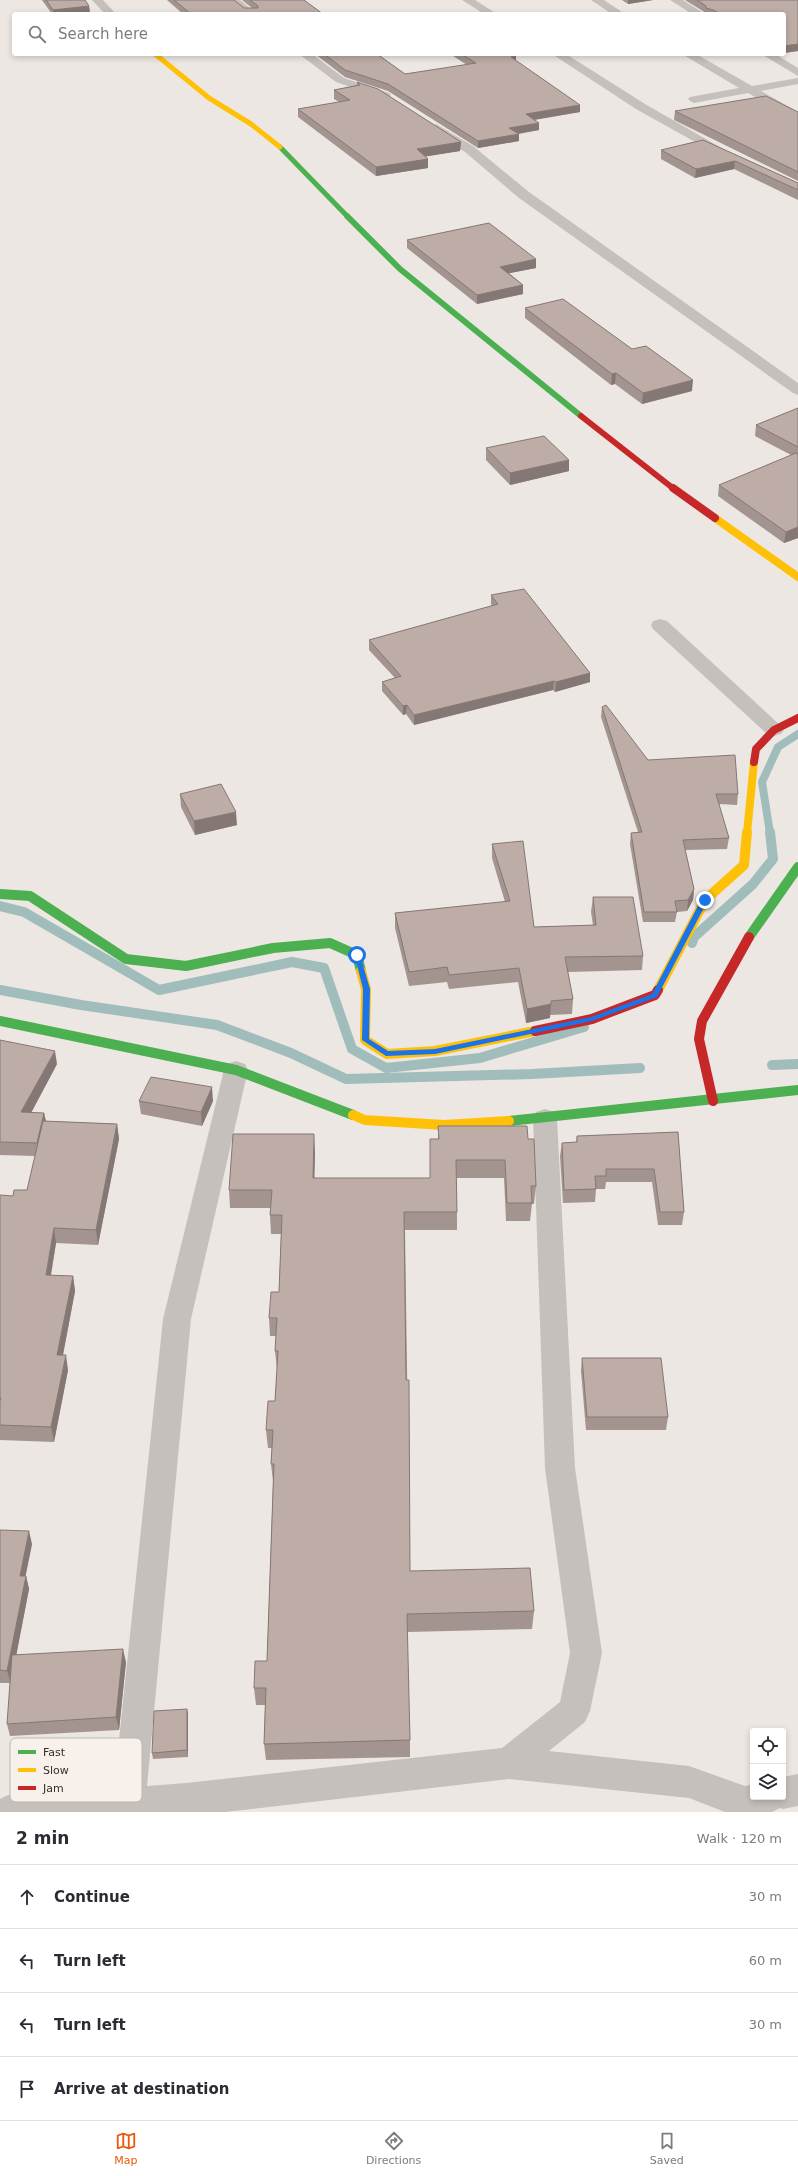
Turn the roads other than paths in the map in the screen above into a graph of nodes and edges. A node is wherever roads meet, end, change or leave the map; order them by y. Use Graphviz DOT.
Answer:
graph roads {
  1 [pos="97,0"];
  2 [pos="233,0"];
  3 [pos="467,0"];
  4 [pos="596,0"];
  5 [pos="675,0"];
  6 [pos="109,12"];
  7 [pos="249,12"];
  8 [pos="488,12"];
  9 [pos="617,12"];
  10 [pos="696,12"];
  11 [pos="157,56"];
  12 [pos="308,56"];
  13 [pos="561,56"];
  14 [pos="691,56"];
  15 [pos="770,56"];
  16 [pos="798,73"];
  17 [pos="798,81"];
  18 [pos="747,88"];
  19 [pos="694,98"];
  20 [pos="396,103"];
  21 [pos="798,117"];
  22 [pos="423,120"];
  23 [pos="734,158"];
  24 [pos="798,390"];
  25 [pos="798,577"];
  26 [pos="660,625"];
  27 [pos="798,718"];
  28 [pos="774,730"];
  29 [pos="798,867"];
  30 [pos="0,894"];
  31 [pos="0,1021"];
  32 [pos="236,1070"];
  33 [pos="798,1090"];
  34 [pos="713,1101"];
  35 [pos="544,1118"];
  36 [pos="135,1738"];
  37 [pos="509,1763"];
  38 [pos="798,1790"];
  39 [pos="786,1793"];
  40 [pos="756,1800"];
  41 [pos="129,1803"];
  42 [pos="8,1812"];
  1 -- 6 [label="street"];
  2 -- 7 [label="street"];
  3 -- 8 [label="street"];
  4 -- 9 [label="street"];
  5 -- 10 [label="street"];
  11 -- 25 [label="street"];
  12 -- 20 [label="street"];
  13 -- 23 [label="street"];
  14 -- 18 [label="street"];
  15 -- 16 [label="street"];
  17 -- 18 [label="street"];
  18 -- 19 [label="street"];
  18 -- 21 [label="street"];
  22 -- 24 [label="street"];
  26 -- 28 [label="street"];
  27 -- 28 [label="street"];
  28 -- 30 [label="street"];
  29 -- 34 [label="street"];
  31 -- 32 [label="street"];
  32 -- 35 [label="street"];
  32 -- 36 [label="street"];
  33 -- 34 [label="street"];
  34 -- 35 [label="street"];
  35 -- 37 [label="street"];
  37 -- 40 [label="street"];
  37 -- 41 [label="street"];
  38 -- 39 [label="street"];
  41 -- 42 [label="street"];
}
